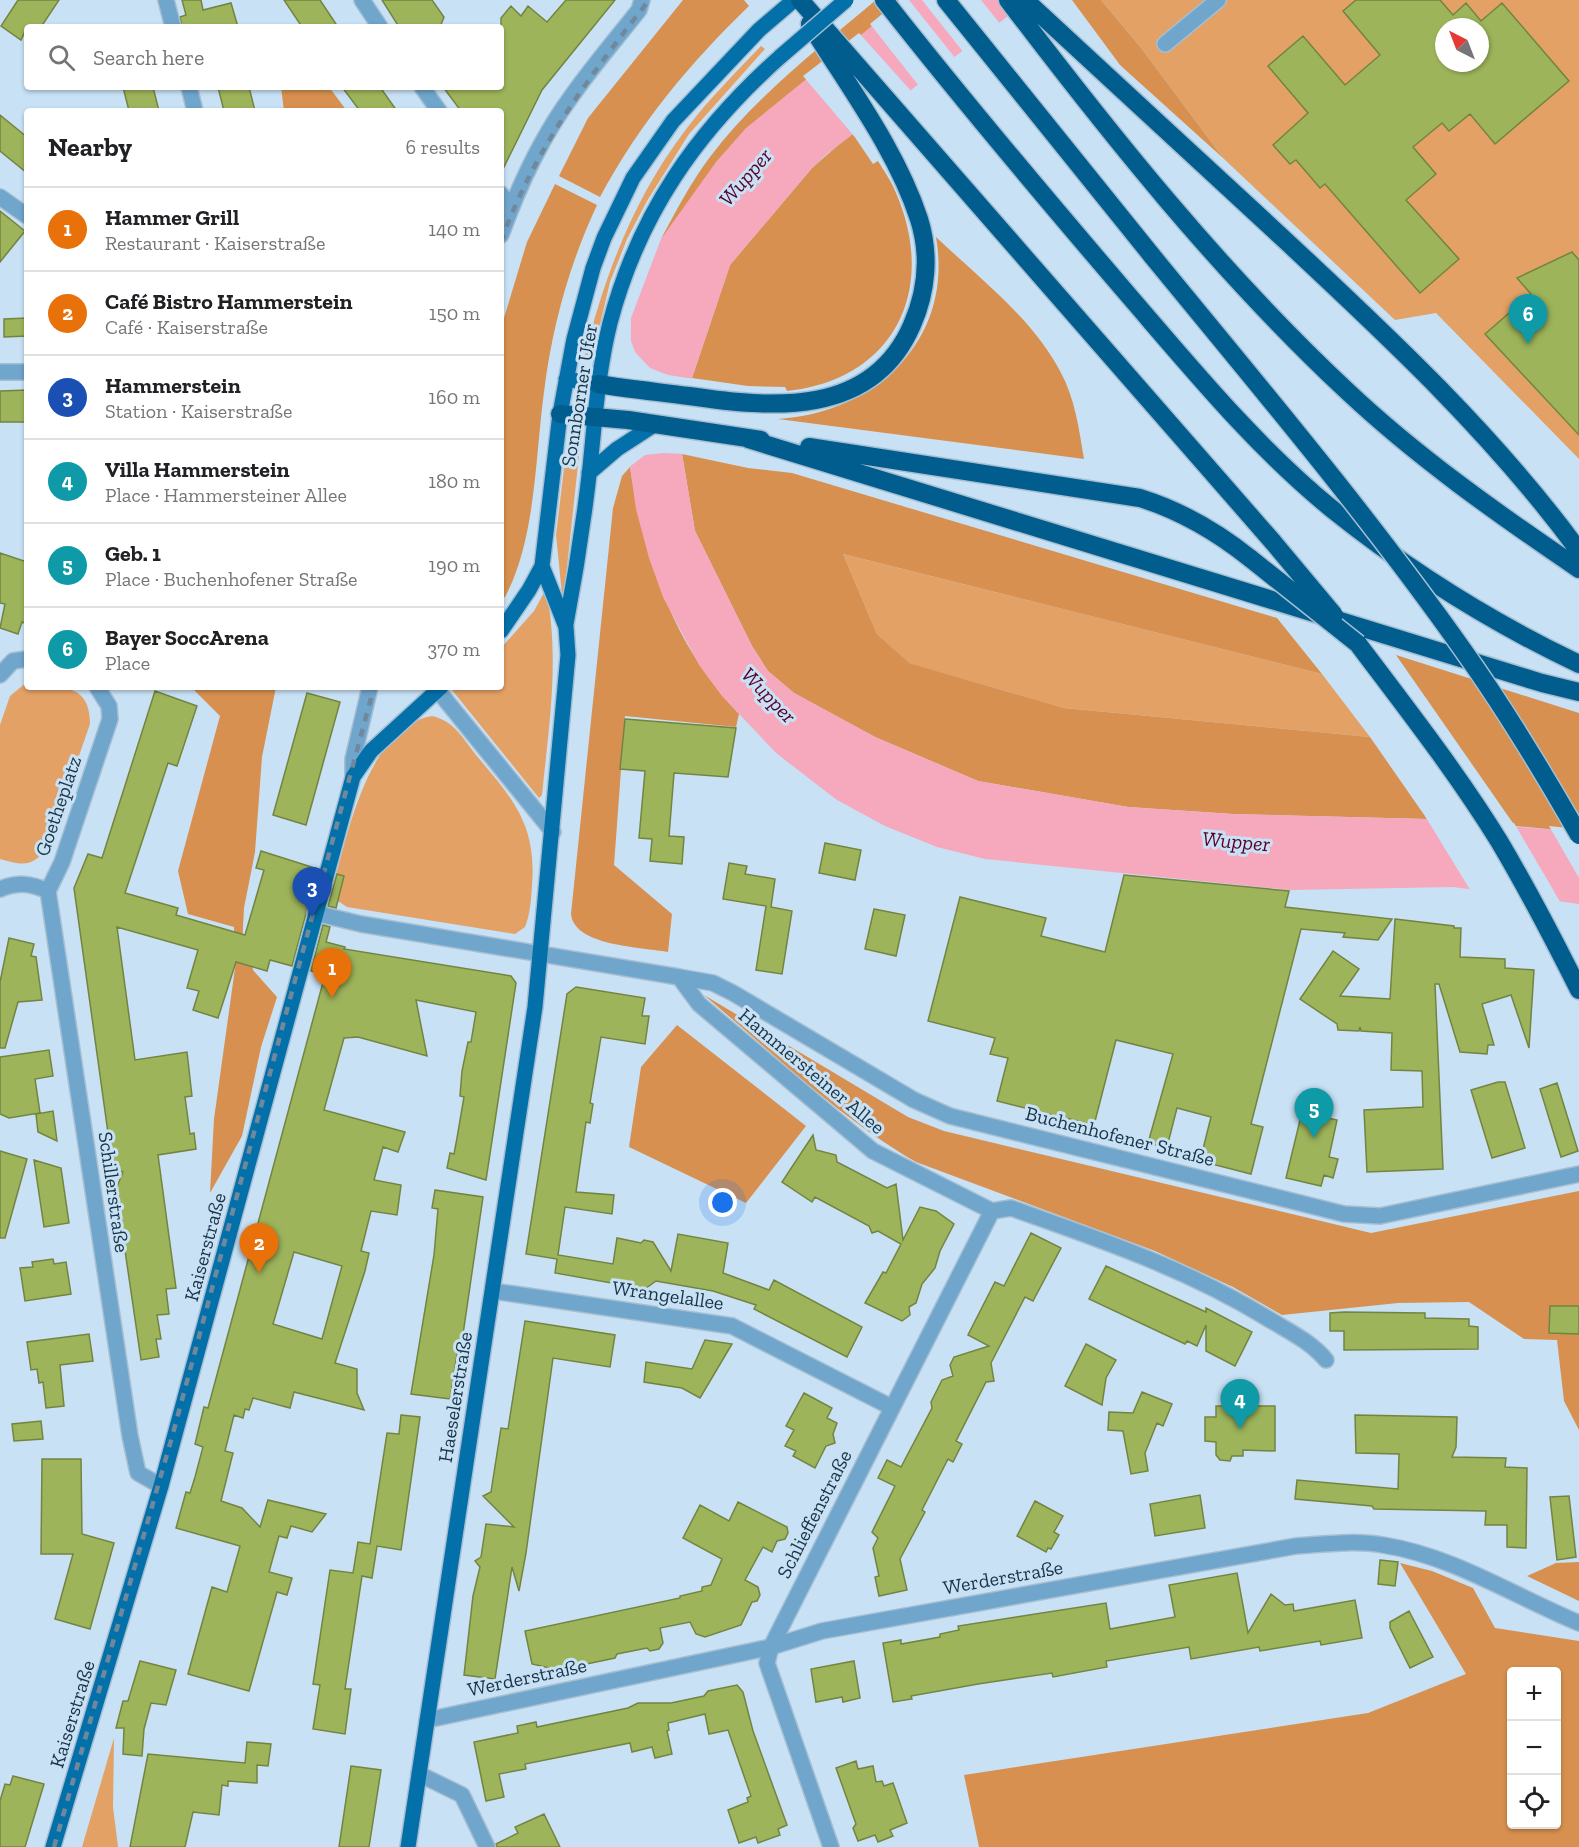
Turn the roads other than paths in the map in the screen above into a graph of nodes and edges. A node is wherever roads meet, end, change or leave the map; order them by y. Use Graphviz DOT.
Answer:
graph roads {
  1 [pos="166,0"];
  2 [pos="362,0"];
  3 [pos="642,0"];
  4 [pos="795,0"];
  5 [pos="800,0"];
  6 [pos="846,0"];
  7 [pos="884,0"];
  8 [pos="946,0"];
  9 [pos="1008,0"];
  10 [pos="1025,0"];
  11 [pos="1218,0"];
  12 [pos="172,24"];
  13 [pos="378,24"];
  14 [pos="821,32"];
  15 [pos="1165,44"];
  16 [pos="190,90"];
  17 [pos="424,90"];
  18 [pos="194,108"];
  19 [pos="438,108"];
  20 [pos="0,197"];
  21 [pos="504,198"];
  22 [pos="511,207"];
  23 [pos="24,214"];
  24 [pos="504,227"];
  25 [pos="0,372"];
  26 [pos="24,372"];
  27 [pos="566,379"];
  28 [pos="598,384"];
  29 [pos="560,414"];
  30 [pos="594,418"];
  31 [pos="654,425"];
  32 [pos="748,438"];
  33 [pos="589,473"];
  34 [pos="1579,551"];
  35 [pos="542,566"];
  36 [pos="1579,569"];
  37 [pos="504,627"];
  38 [pos="566,627"];
  39 [pos="1358,645"];
  40 [pos="24,659"];
  41 [pos="1579,664"];
  42 [pos="0,674"];
  43 [pos="99,690"];
  44 [pos="369,690"];
  45 [pos="436,690"];
  46 [pos="440,690"];
  47 [pos="1579,692"];
  48 [pos="352,777"];
  49 [pos="553,832"];
  50 [pos="1579,835"];
  51 [pos="0,889"];
  52 [pos="48,891"];
  53 [pos="315,913"];
  54 [pos="541,954"];
  55 [pos="680,977"];
  56 [pos="1579,990"];
  57 [pos="1579,1174"];
  58 [pos="992,1211"];
  59 [pos="493,1292"];
  60 [pos="1326,1360"];
  61 [pos="891,1407"];
  62 [pos="160,1486"];
  63 [pos="1579,1623"];
  64 [pos="771,1647"];
  65 [pos="427,1720"];
  66 [pos="419,1774"];
  67 [pos="53,1847"];
  68 [pos="408,1847"];
  69 [pos="487,1847"];
  70 [pos="831,1847"];
  1 -- 12 [label="street"];
  2 -- 13 [label="street"];
  3 -- 22 [label="street"];
  4 -- 14 [label="highway"];
  4 -- 27 [label="main road, Sonnborner Ufer"];
  5 -- 14 [label="highway"];
  6 -- 28 [label="main road, Sonnborner Ufer, bridge"];
  7 -- 41 [label="highway"];
  8 -- 50 [label="highway, bridge"];
  9 -- 36 [label="highway"];
  10 -- 34 [label="highway"];
  11 -- 15 [label="street"];
  14 -- 28 [label="highway"];
  14 -- 39 [label="highway, bridge"];
  16 -- 18 [label="street"];
  17 -- 19 [label="street"];
  20 -- 23 [label="street"];
  21 -- 22 [label="street"];
  22 -- 24 [label="street"];
  25 -- 26 [label="street"];
  27 -- 28 [label="main road"];
  27 -- 29 [label="main road, Sonnborner Ufer"];
  28 -- 30 [label="main road, Sonnborner Ufer"];
  29 -- 30 [label="highway"];
  29 -- 35 [label="main road, Sonnborner Ufer"];
  30 -- 31 [label="highway"];
  30 -- 33 [label="main road, Sonnborner Ufer"];
  31 -- 32 [label="highway"];
  31 -- 33 [label="main road"];
  32 -- 39 [label="highway, bridge"];
  32 -- 47 [label="highway"];
  33 -- 38 [label="main road, Sonnborner Ufer"];
  35 -- 37 [label="main road"];
  35 -- 38 [label="main road, Sonnborner Ufer"];
  38 -- 49 [label="main road, Sonnborner Ufer"];
  39 -- 56 [label="highway"];
  40 -- 42 [label="street"];
  43 -- 52 [label="street, Goetheplatz"];
  44 -- 48 [label="street"];
  45 -- 48 [label="main road, Kaiserstraße"];
  46 -- 49 [label="street"];
  48 -- 53 [label="main road, Kaiserstraße"];
  49 -- 54 [label="main road, Sonnborner Ufer"];
  51 -- 52 [label="street"];
  52 -- 62 [label="street, Schillerstraße"];
  53 -- 54 [label="street"];
  53 -- 62 [label="main road, Kaiserstraße"];
  54 -- 55 [label="street"];
  54 -- 59 [label="main road, Haeselerstraße"];
  55 -- 57 [label="street, Buchenhofener Straße"];
  55 -- 58 [label="street, Hammersteiner Allee"];
  58 -- 60 [label="street, Hammersteiner Allee"];
  58 -- 61 [label="street, Schlieffenstraße"];
  59 -- 61 [label="street, Wrangelallee"];
  59 -- 65 [label="main road, Haeselerstraße"];
  61 -- 64 [label="street, Schlieffenstraße"];
  62 -- 67 [label="main road, Kaiserstraße"];
  63 -- 64 [label="street, Werderstraße"];
  64 -- 65 [label="street, Werderstraße"];
  64 -- 70 [label="street, Schlieffenstraße"];
  65 -- 66 [label="main road, Haeselerstraße"];
  66 -- 68 [label="main road, Haeselerstraße"];
  66 -- 69 [label="street"];
}
